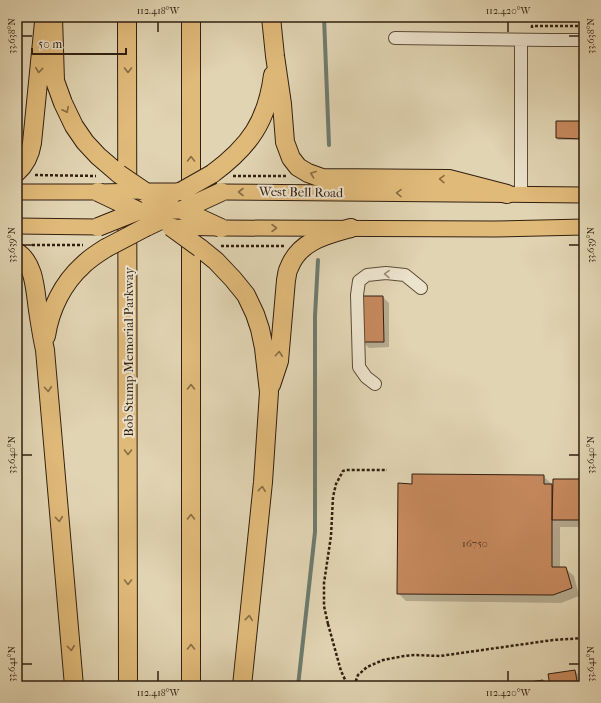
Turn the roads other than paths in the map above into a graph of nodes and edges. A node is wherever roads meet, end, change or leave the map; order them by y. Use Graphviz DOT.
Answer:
graph roads {
  1 [pos="45,17"];
  2 [pos="53,17"];
  3 [pos="128,17"];
  4 [pos="191,17"];
  5 [pos="271,17"];
  6 [pos="396,38"];
  7 [pos="521,40"];
  8 [pos="584,40"];
  9 [pos="275,56"];
  10 [pos="17,172"];
  11 [pos="223,178"];
  12 [pos="98,184"];
  13 [pos="144,191"];
  14 [pos="182,191"];
  15 [pos="17,192"];
  16 [pos="514,194"];
  17 [pos="584,195"];
  18 [pos="162,200"];
  19 [pos="182,210"];
  20 [pos="584,218"];
  21 [pos="153,222"];
  22 [pos="17,226"];
  23 [pos="98,227"];
  24 [pos="584,227"];
  25 [pos="221,228"];
  26 [pos="351,228"];
  27 [pos="553,228"];
  28 [pos="24,249"];
  29 [pos="421,288"];
  30 [pos="45,350"];
  31 [pos="375,384"];
  32 [pos="269,392"];
  33 [pos="74,686"];
  34 [pos="128,686"];
  35 [pos="191,686"];
  36 [pos="242,686"];
  1 -- 10 [label="highway, one-way"];
  2 -- 13 [label="highway, one-way, bridge"];
  3 -- 34 [label="highway, Bob Stump Memorial Parkway, one-way"];
  35 -- 4 [label="highway, one-way"];
  5 -- 9 [label="highway"];
  6 -- 7 [label="lane"];
  7 -- 8 [label="lane"];
  7 -- 16 [label="lane"];
  9 -- 11 [label="highway"];
  16 -- 9 [label="highway, one-way"];
  11 -- 14 [label="main road, West Bell Road, bridge"];
  11 -- 14 [label="highway, bridge"];
  16 -- 11 [label="main road, West Bell Road, one-way"];
  11 -- 19 [label="highway, bridge"];
  12 -- 13 [label="main road, West Bell Road, bridge"];
  12 -- 15 [label="main road, West Bell Road"];
  12 -- 21 [label="highway, bridge"];
  13 -- 14 [label="main road, West Bell Road"];
  13 -- 18 [label="highway"];
  14 -- 18 [label="highway"];
  16 -- 17 [label="main road, West Bell Road"];
  18 -- 19 [label="highway"];
  18 -- 21 [label="highway"];
  19 -- 21 [label="highway"];
  19 -- 25 [label="highway, bridge"];
  20 -- 27 [label="main road"];
  21 -- 23 [label="highway, bridge"];
  21 -- 25 [label="main road, bridge"];
  21 -- 30 [label="highway, bridge"];
  21 -- 32 [label="highway, bridge"];
  22 -- 23 [label="main road"];
  24 -- 27 [label="main road"];
  25 -- 26 [label="main road, one-way"];
  26 -- 27 [label="main road"];
  32 -- 26 [label="highway, one-way"];
  28 -- 30 [label="highway"];
  29 -- 31 [label="lane, one-way"];
  30 -- 33 [label="highway, one-way"];
  36 -- 32 [label="highway, one-way"];
}
